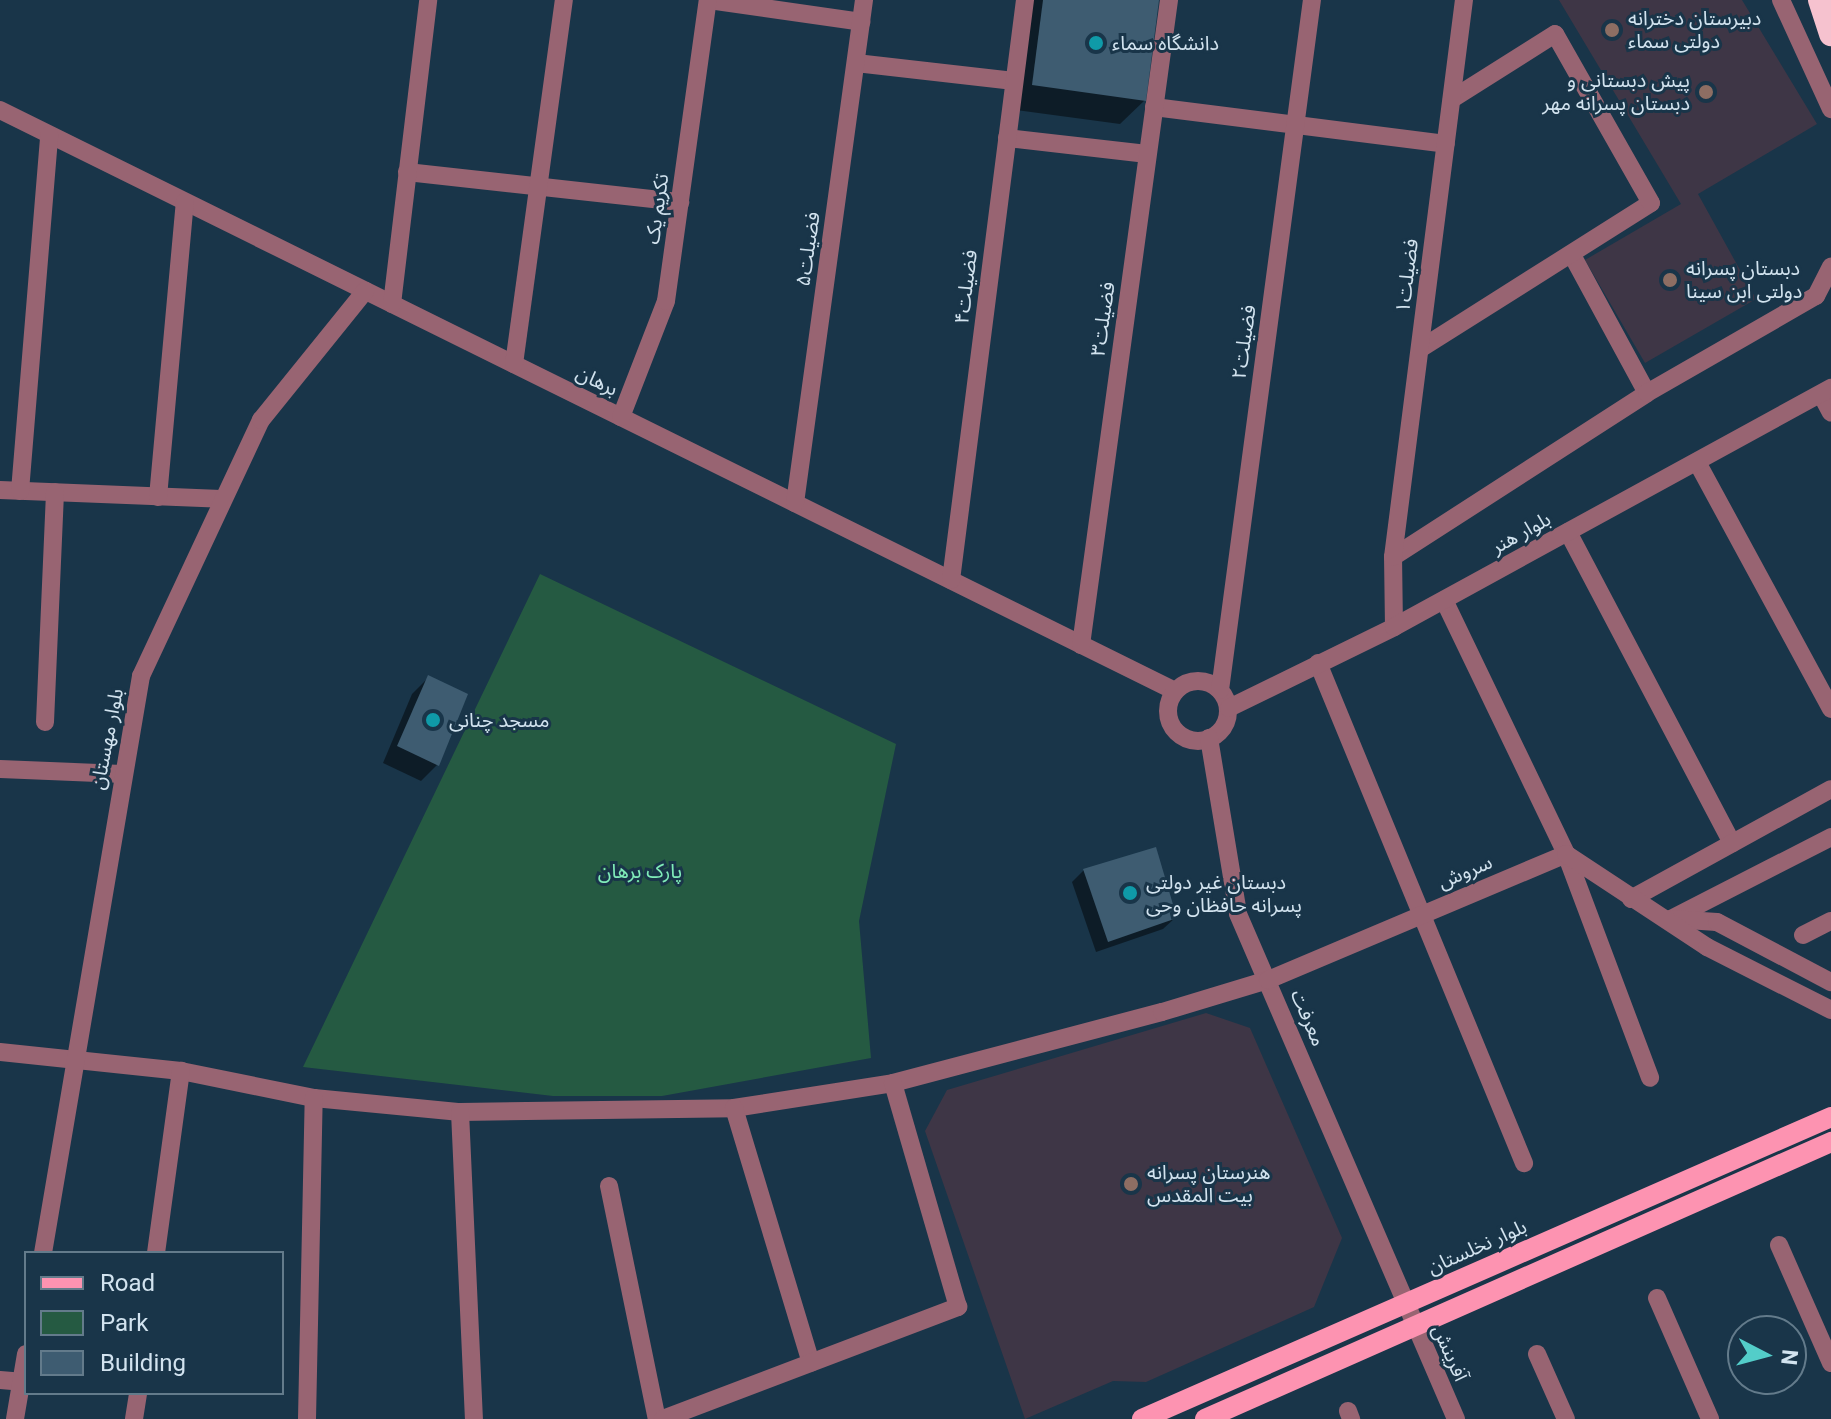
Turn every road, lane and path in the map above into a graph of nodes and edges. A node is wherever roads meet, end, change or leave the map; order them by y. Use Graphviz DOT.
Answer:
graph roads {
  1 [pos="428,0"];
  2 [pos="564,0"];
  3 [pos="709,0"];
  4 [pos="864,0"];
  5 [pos="1025,0"];
  6 [pos="1169,0"];
  7 [pos="1312,0"];
  8 [pos="1464,0"];
  9 [pos="1781,0"];
  10 [pos="1821,0"];
  11 [pos="1831,12"];
  12 [pos="861,22"];
  13 [pos="1831,34"];
  14 [pos="856,63"];
  15 [pos="1014,81"];
  16 [pos="1452,99"];
  17 [pos="1154,107"];
  18 [pos="1831,109"];
  19 [pos="0,110"];
  20 [pos="1295,124"];
  21 [pos="49,135"];
  22 [pos="1007,138"];
  23 [pos="1446,144"];
  24 [pos="1147,154"];
  25 [pos="407,172"];
  26 [pos="538,187"];
  27 [pos="185,202"];
  28 [pos="680,202"];
  29 [pos="1572,255"];
  30 [pos="1831,267"];
  31 [pos="365,291"];
  32 [pos="392,304"];
  33 [pos="1420,349"];
  34 [pos="514,364"];
  35 [pos="1826,391"];
  36 [pos="1647,393"];
  37 [pos="1831,413"];
  38 [pos="621,417"];
  39 [pos="1697,462"];
  40 [pos="0,490"];
  41 [pos="20,491"];
  42 [pos="55,492"];
  43 [pos="158,497"];
  44 [pos="221,499"];
  45 [pos="795,503"];
  46 [pos="1568,532"];
  47 [pos="1393,557"];
  48 [pos="951,580"];
  49 [pos="1444,600"];
  50 [pos="1394,627"];
  51 [pos="1081,645"];
  52 [pos="1318,663"];
  53 [pos="1220,690"];
  54 [pos="1175,691"];
  55 [pos="1229,708"];
  56 [pos="1831,709"];
  57 [pos="45,722"];
  58 [pos="1209,738"];
  59 [pos="0,769"];
  60 [pos="122,774"];
  61 [pos="1831,789"];
  62 [pos="1831,837"];
  63 [pos="1732,843"];
  64 [pos="1566,854"];
  65 [pos="1631,899"];
  66 [pos="1420,915"];
  67 [pos="1671,919"];
  68 [pos="1831,921"];
  69 [pos="1803,935"];
  70 [pos="1268,980"];
  71 [pos="1831,982"];
  72 [pos="1831,1010"];
  73 [pos="0,1052"];
  74 [pos="75,1057"];
  75 [pos="181,1071"];
  76 [pos="1650,1078"];
  77 [pos="893,1083"];
  78 [pos="314,1098"];
  79 [pos="734,1108"];
  80 [pos="460,1112"];
  81 [pos="1831,1117"];
  82 [pos="1831,1142"];
  83 [pos="1524,1163"];
  84 [pos="609,1186"];
  85 [pos="1779,1245"];
  86 [pos="43,1251"];
  87 [pos="156,1251"];
  88 [pos="1657,1298"];
  89 [pos="1404,1305"];
  90 [pos="1414,1327"];
  91 [pos="1537,1354"];
  92 [pos="811,1363"];
  93 [pos="1831,1363"];
  94 [pos="24,1365"];
  95 [pos="0,1380"];
  96 [pos="21,1382"];
  97 [pos="138,1395"];
  98 [pos="676,1417"];
  99 [pos="15,1419"];
  100 [pos="134,1419"];
  101 [pos="307,1419"];
  102 [pos="474,1419"];
  103 [pos="657,1419"];
  104 [pos="1142,1419"];
  105 [pos="1205,1419"];
  106 [pos="1456,1419"];
  107 [pos="1566,1419"];
  108 [pos="1710,1419"];
  1 -- 25 [label="street"];
  2 -- 26 [label="street"];
  3 -- 12 [label="street"];
  3 -- 28 [label="street, تکریم یک"];
  4 -- 12 [label="street, فضیلت۵"];
  5 -- 15 [label="street, فضیلت۴"];
  6 -- 17 [label="street, فضیلت۳"];
  7 -- 20 [label="street, فضیلت۲"];
  8 -- 16 [label="street, فضیلت۱"];
  9 -- 18 [label="street"];
  10 -- 11 [label="highway"];
  10 -- 13 [label="highway"];
  12 -- 14 [label="street, فضیلت۵"];
  14 -- 15 [label="street"];
  14 -- 45 [label="street, فضیلت۵"];
  15 -- 22 [label="street, فضیلت۴"];
  16 -- 23 [label="street, فضیلت۱"];
  16 -- 29 [label="street"];
  17 -- 20 [label="street"];
  17 -- 24 [label="street, فضیلت۳"];
  19 -- 21 [label="street, برهان"];
  20 -- 23 [label="street"];
  20 -- 53 [label="street, فضیلت۲"];
  21 -- 27 [label="street, برهان"];
  21 -- 41 [label="street"];
  22 -- 24 [label="street"];
  22 -- 48 [label="street, فضیلت۴"];
  23 -- 33 [label="street, فضیلت۱"];
  24 -- 51 [label="street, فضیلت۳"];
  25 -- 26 [label="street"];
  25 -- 32 [label="street"];
  26 -- 28 [label="street"];
  26 -- 34 [label="street"];
  27 -- 31 [label="street, برهان"];
  27 -- 43 [label="street"];
  28 -- 38 [label="street, تکریم یک"];
  29 -- 33 [label="street"];
  29 -- 36 [label="street"];
  30 -- 36 [label="street"];
  31 -- 32 [label="street, برهان"];
  31 -- 44 [label="street, بلوار مهستان"];
  32 -- 34 [label="street, برهان"];
  33 -- 47 [label="street, فضیلت۱"];
  34 -- 38 [label="street, برهان"];
  35 -- 37 [label="street"];
  35 -- 39 [label="street, بلوار هنر"];
  36 -- 47 [label="street"];
  38 -- 45 [label="street, برهان"];
  39 -- 46 [label="street, بلوار هنر"];
  39 -- 56 [label="street"];
  40 -- 41 [label="street"];
  41 -- 42 [label="street"];
  42 -- 43 [label="street"];
  42 -- 57 [label="street"];
  43 -- 44 [label="street"];
  44 -- 60 [label="street, بلوار مهستان"];
  45 -- 48 [label="street, برهان"];
  46 -- 49 [label="street, بلوار هنر"];
  46 -- 63 [label="street"];
  47 -- 50 [label="street, فضیلت۱"];
  48 -- 51 [label="street, برهان"];
  49 -- 50 [label="street, بلوار هنر"];
  49 -- 64 [label="street"];
  50 -- 52 [label="street, بلوار هنر"];
  51 -- 54 [label="street, برهان"];
  52 -- 55 [label="street, بلوار هنر"];
  52 -- 66 [label="street"];
  53 -- 54 [label="street"];
  53 -- 55 [label="street"];
  54 -- 58 [label="street"];
  55 -- 58 [label="street"];
  58 -- 70 [label="street, معرفت"];
  59 -- 60 [label="street"];
  60 -- 74 [label="street, بلوار مهستان"];
  61 -- 63 [label="street"];
  62 -- 67 [label="street"];
  63 -- 65 [label="street"];
  64 -- 65 [label="street"];
  64 -- 66 [label="street, سروش"];
  64 -- 76 [label="street"];
  65 -- 67 [label="street"];
  66 -- 70 [label="street, سروش"];
  66 -- 83 [label="street"];
  67 -- 71 [label="street"];
  67 -- 72 [label="street"];
  68 -- 69 [label="street"];
  70 -- 77 [label="street, سروش"];
  70 -- 89 [label="street, معرفت"];
  73 -- 74 [label="street, سروش"];
  74 -- 75 [label="street, سروش"];
  74 -- 86 [label="street, بلوار مهستان"];
  75 -- 78 [label="street, سروش"];
  75 -- 87 [label="street"];
  77 -- 79 [label="street, سروش"];
  77 -- 92 [label="street"];
  78 -- 80 [label="street, سروش"];
  78 -- 101 [label="street"];
  79 -- 80 [label="street, سروش"];
  79 -- 92 [label="street"];
  80 -- 102 [label="street"];
  81 -- 89 [label="main road, بلوار نخلستان"];
  82 -- 90 [label="main road"];
  84 -- 103 [label="street"];
  85 -- 93 [label="street"];
  88 -- 108 [label="street"];
  89 -- 90 [label="street, آفرینش"];
  89 -- 104 [label="main road, بلوار نخلستان"];
  90 -- 105 [label="main road"];
  90 -- 106 [label="street, آفرینش"];
  91 -- 107 [label="street"];
  92 -- 98 [label="street"];
  94 -- 96 [label="street"];
  95 -- 96 [label="street"];
  96 -- 99 [label="street"];
  97 -- 100 [label="street"];
}
